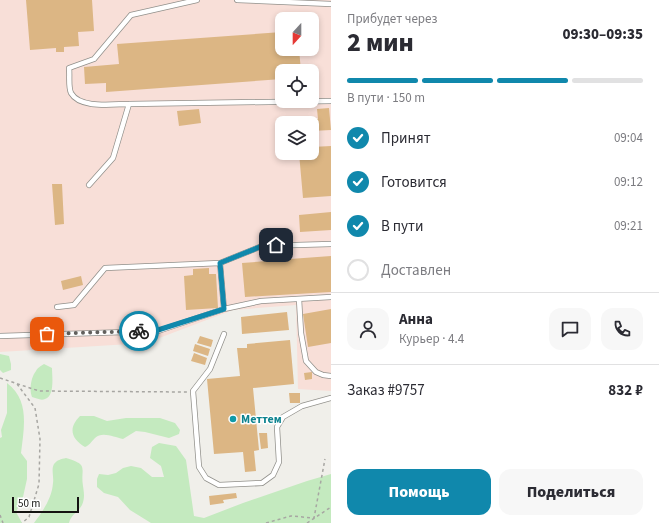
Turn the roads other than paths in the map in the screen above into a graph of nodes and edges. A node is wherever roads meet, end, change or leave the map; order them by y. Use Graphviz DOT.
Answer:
graph roads {
  1 [pos="197,0"];
  2 [pos="236,0"];
  3 [pos="331,4"];
  4 [pos="331,101"];
  5 [pos="129,104"];
  6 [pos="89,184"];
  7 [pos="331,244"];
  8 [pos="220,263"];
  9 [pos="331,297"];
  10 [pos="299,299"];
  11 [pos="57,306"];
  12 [pos="224,309"];
  13 [pos="224,334"];
  14 [pos="0,336"];
  15 [pos="331,376"];
  16 [pos="331,398"];
  1 -- 5 [label="lane"];
  2 -- 3 [label="lane"];
  4 -- 5 [label="lane"];
  5 -- 6 [label="lane"];
  7 -- 8 [label="lane"];
  8 -- 11 [label="lane"];
  8 -- 12 [label="lane"];
  9 -- 10 [label="lane"];
  10 -- 12 [label="lane"];
  10 -- 15 [label="lane"];
  12 -- 14 [label="lane"];
  13 -- 16 [label="lane"];
}
